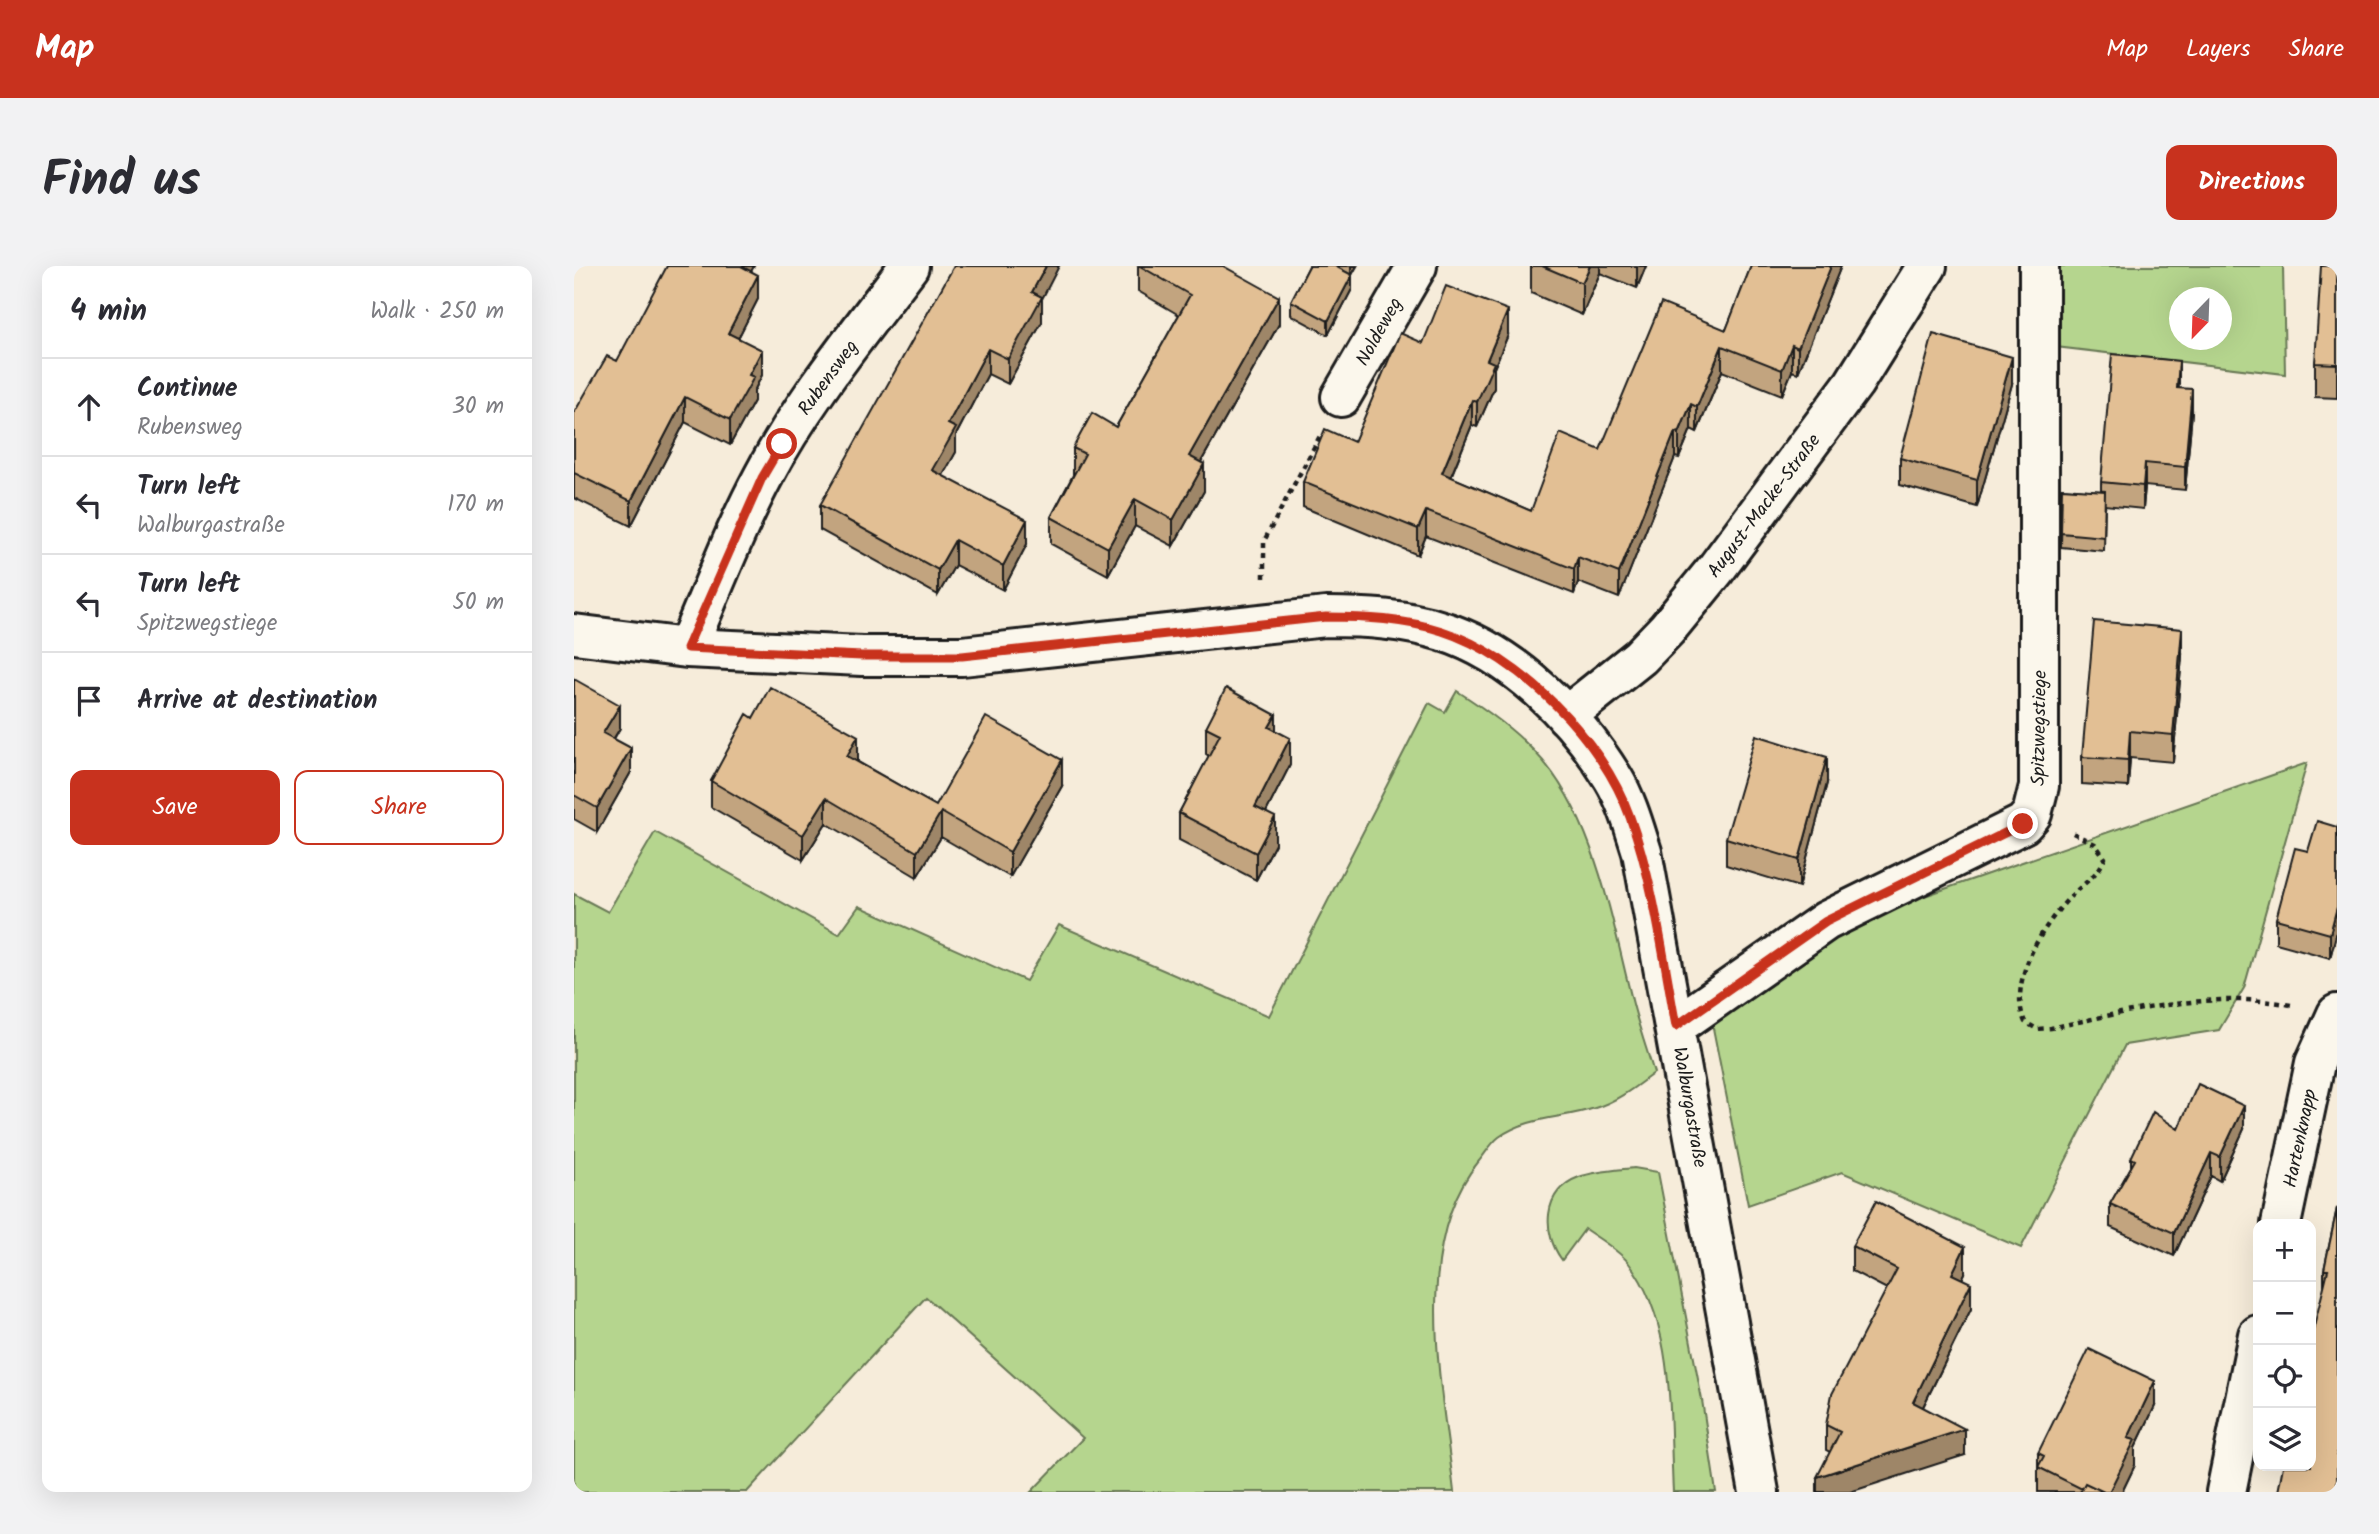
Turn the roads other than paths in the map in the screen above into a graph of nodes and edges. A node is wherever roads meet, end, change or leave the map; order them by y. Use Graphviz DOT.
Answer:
graph roads {
  1 [pos="909,266"];
  2 [pos="1417,266"];
  3 [pos="1927,266"];
  4 [pos="2039,266"];
  5 [pos="1341,397"];
  6 [pos="574,634"];
  7 [pos="687,648"];
  8 [pos="1566,716"];
  9 [pos="2337,1014"];
  10 [pos="1676,1026"];
  11 [pos="2282,1219"];
  12 [pos="2256,1345"];
  13 [pos="1759,1492"];
  14 [pos="2226,1492"];
  1 -- 7 [label="street, Rubensweg"];
  2 -- 5 [label="street, Noldeweg"];
  3 -- 8 [label="street, August-Macke-Straße"];
  4 -- 10 [label="street, Spitzwegstiege"];
  6 -- 7 [label="street, Walburgastraße"];
  7 -- 8 [label="street, Walburgastraße"];
  8 -- 10 [label="street, Walburgastraße"];
  9 -- 11 [label="street, Hartenknapp"];
  10 -- 13 [label="street, Walburgastraße"];
  12 -- 14 [label="street"];
}
